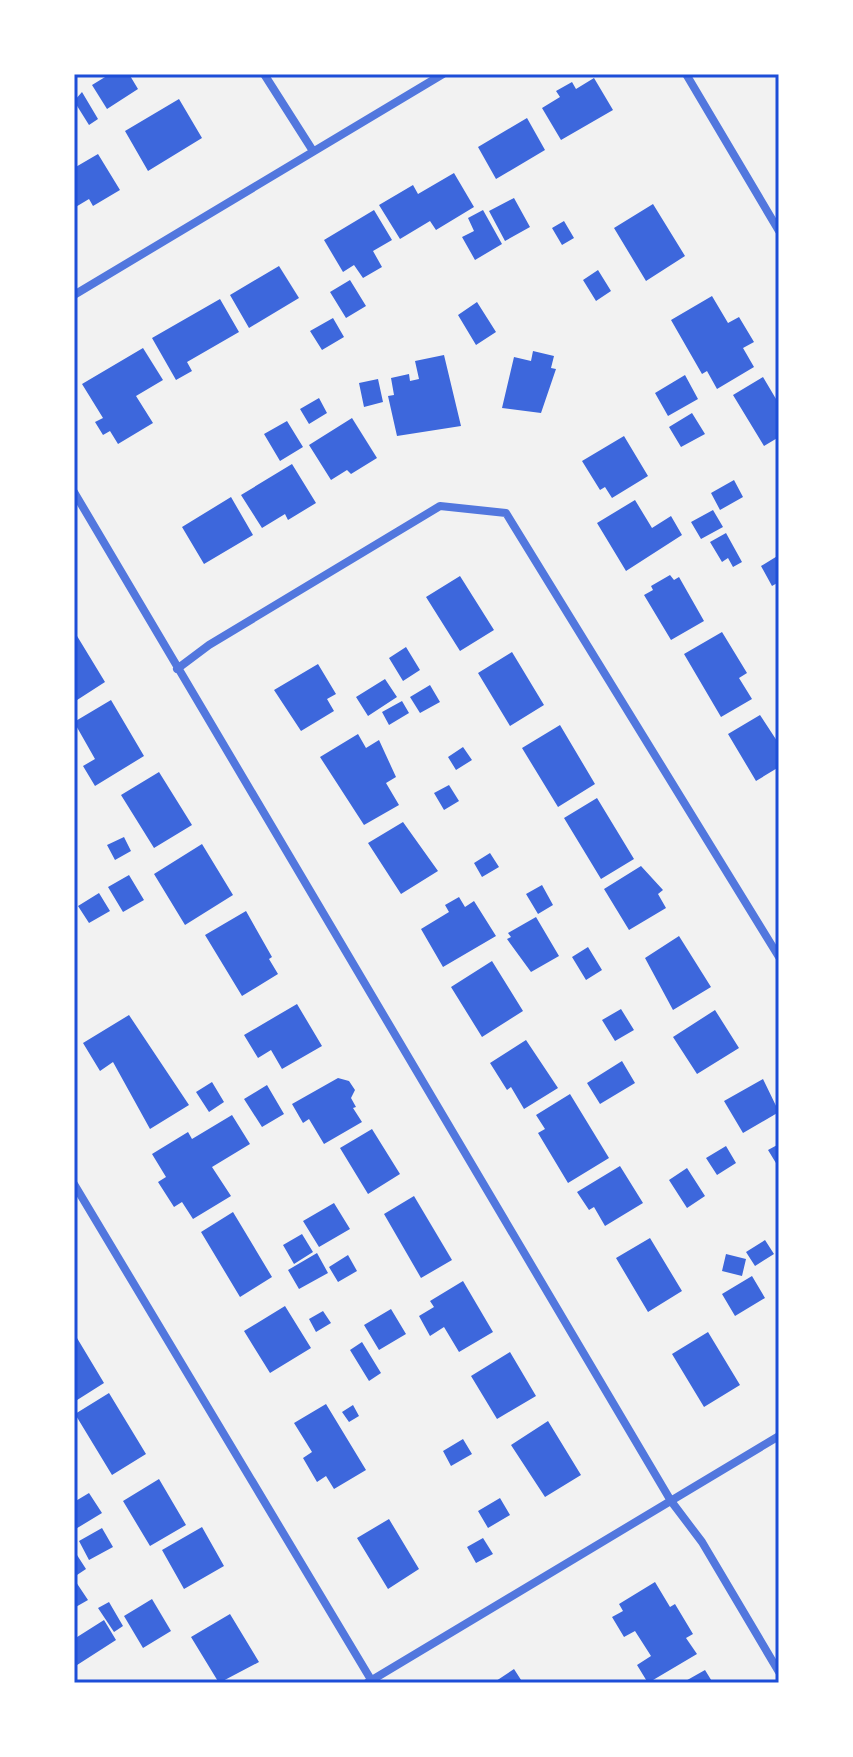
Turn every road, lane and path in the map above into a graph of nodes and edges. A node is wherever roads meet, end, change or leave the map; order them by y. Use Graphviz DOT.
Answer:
graph roads {
  1 [pos="264,74"];
  2 [pos="443,74"];
  3 [pos="686,74"];
  4 [pos="313,151"];
  5 [pos="779,231"];
  6 [pos="74,295"];
  7 [pos="74,492"];
  8 [pos="177,669"];
  9 [pos="779,957"];
  10 [pos="74,1184"];
  11 [pos="779,1436"];
  12 [pos="671,1501"];
  13 [pos="779,1672"];
  14 [pos="370,1682"];
  1 -- 4 [label="street"];
  2 -- 4 [label="street"];
  3 -- 5 [label="street"];
  4 -- 6 [label="street"];
  7 -- 8 [label="street"];
  8 -- 9 [label="street"];
  8 -- 12 [label="street"];
  10 -- 14 [label="street"];
  11 -- 12 [label="street"];
  12 -- 13 [label="street"];
  12 -- 14 [label="street"];
}
